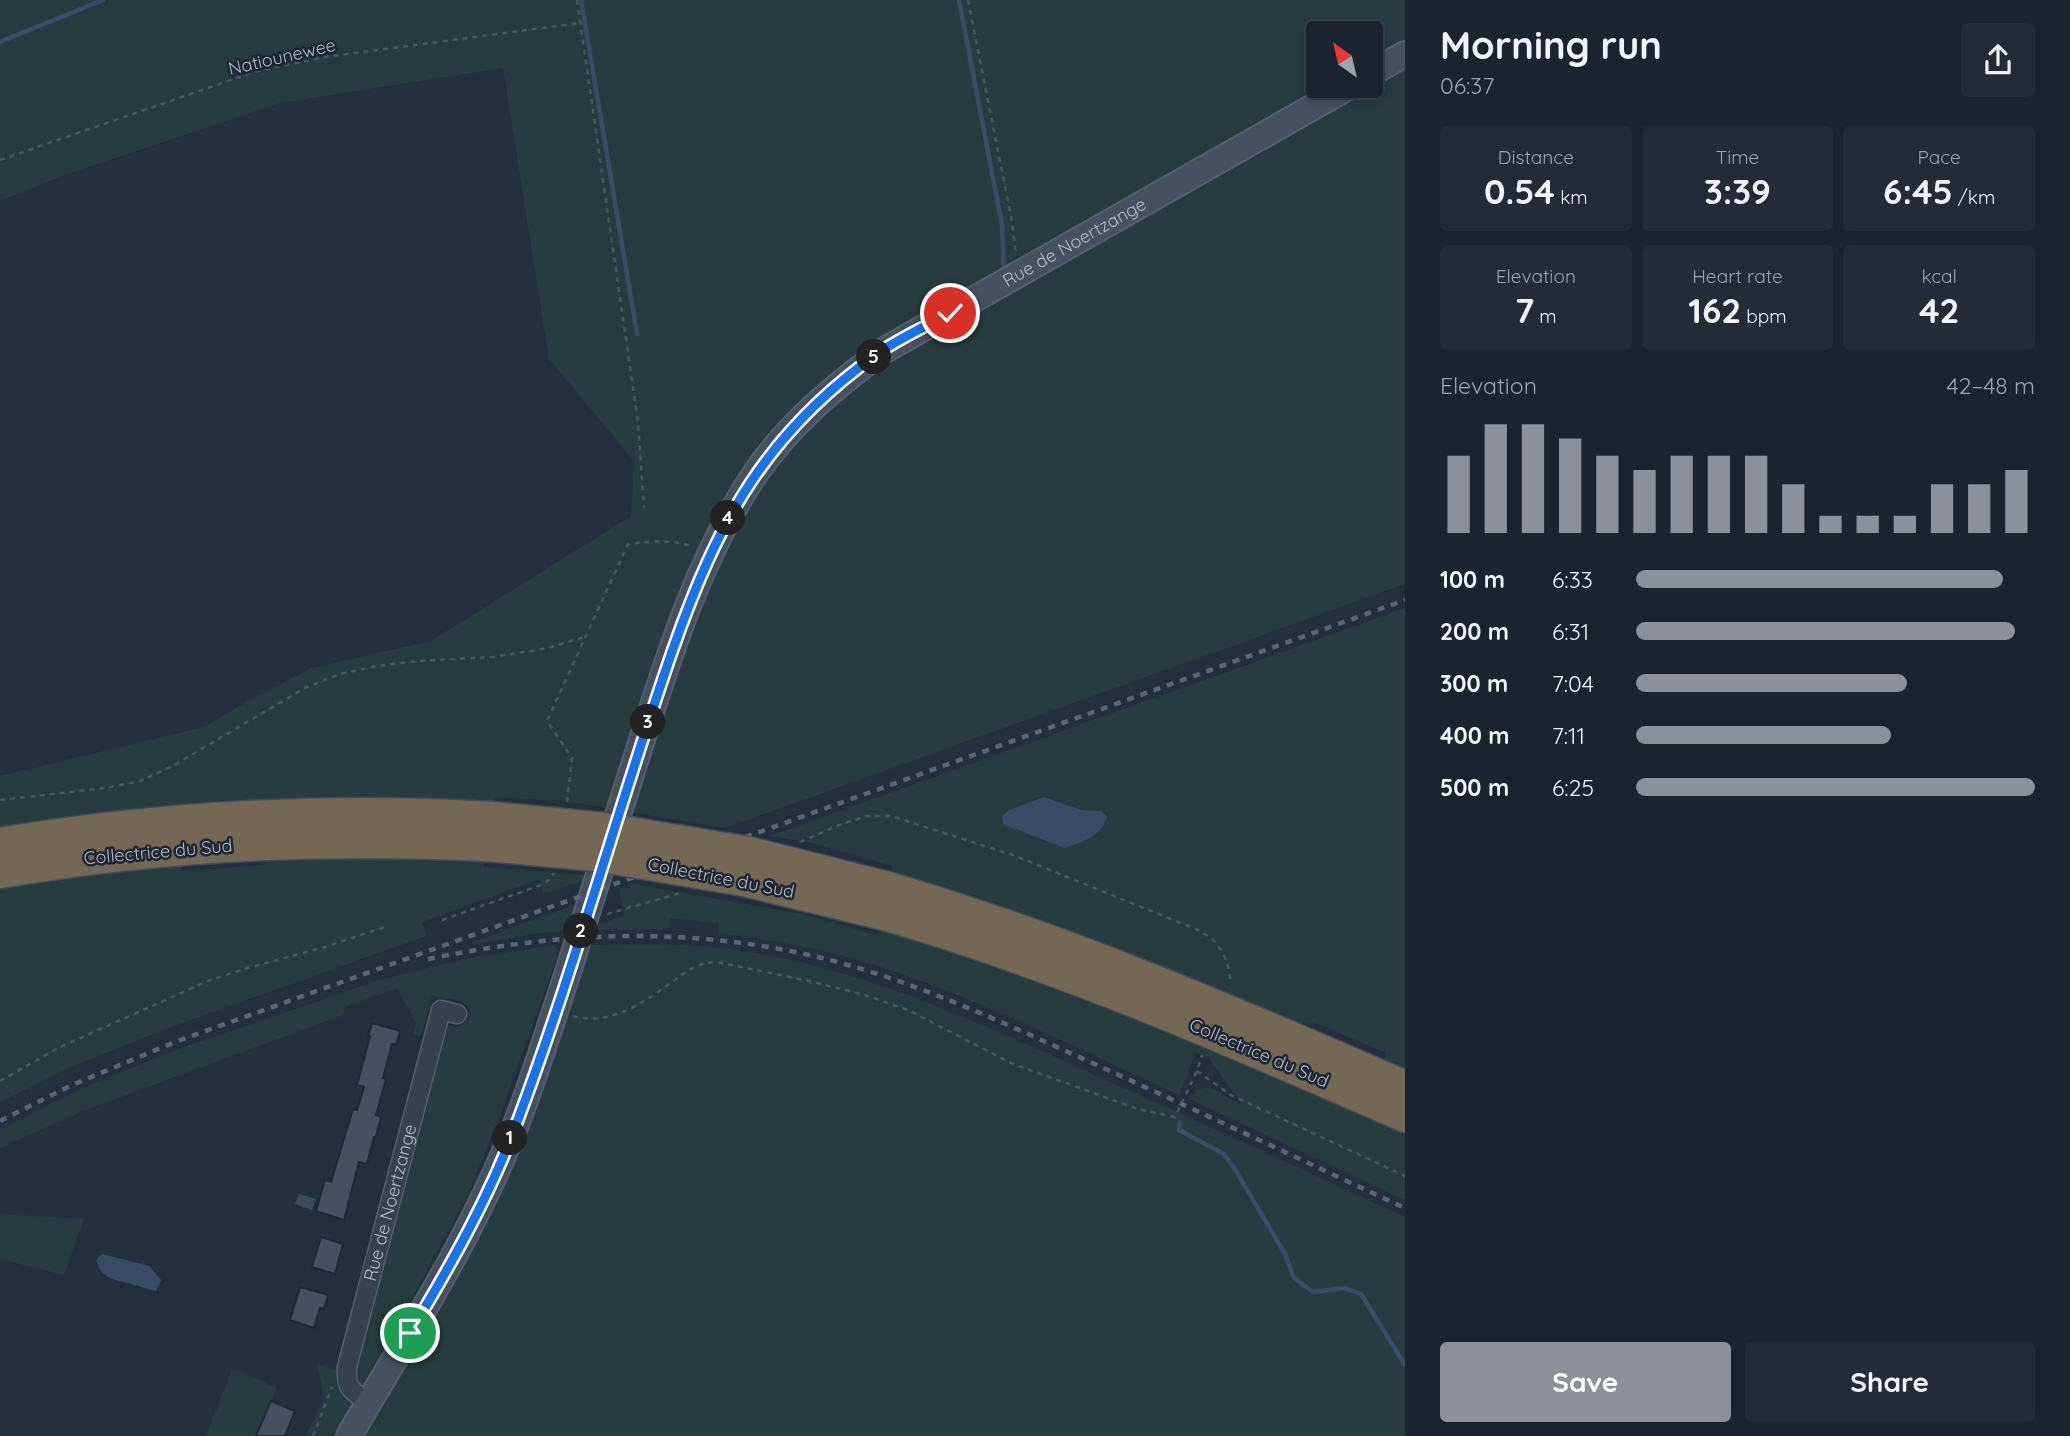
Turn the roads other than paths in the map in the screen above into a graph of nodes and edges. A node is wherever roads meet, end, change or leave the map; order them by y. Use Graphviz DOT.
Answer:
graph roads {
  1 [pos="1405,54"];
  2 [pos="1383,67"];
  3 [pos="1329,98"];
  4 [pos="489,832"];
  5 [pos="0,844"];
  6 [pos="0,872"];
  7 [pos="886,901"];
  8 [pos="457,1014"];
  9 [pos="1405,1087"];
  10 [pos="1405,1116"];
  11 [pos="369,1402"];
  12 [pos="349,1436"];
  1 -- 2 [label="main road"];
  3 -- 11 [label="main road, Rue de Noertzange"];
  4 -- 5 [label="highway, Collectrice du Sud"];
  4 -- 6 [label="highway, Collectrice du Sud"];
  4 -- 7 [label="highway, Collectrice du Sud, bridge"];
  7 -- 9 [label="highway, Collectrice du Sud"];
  7 -- 10 [label="highway, Collectrice du Sud"];
  8 -- 11 [label="street, Rue de Noertzange"];
  11 -- 12 [label="main road, Rue de Noertzange"];
}
